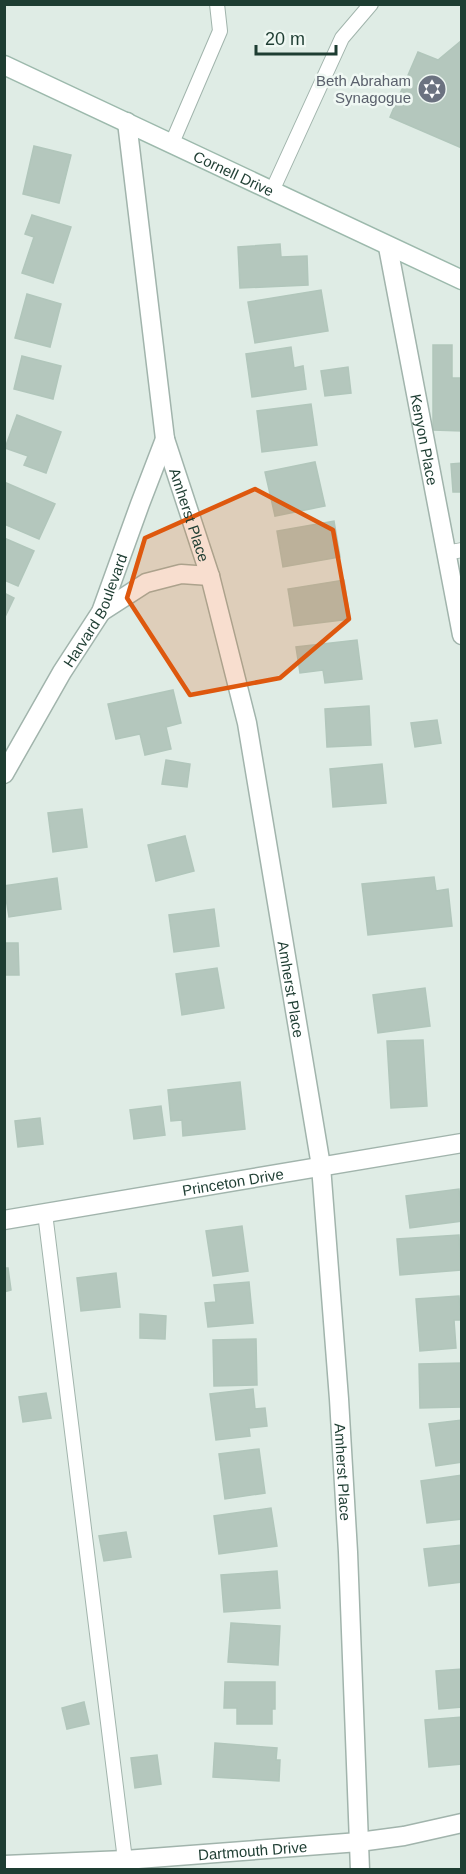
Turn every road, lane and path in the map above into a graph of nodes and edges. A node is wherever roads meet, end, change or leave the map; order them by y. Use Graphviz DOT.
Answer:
graph roads {
  1 [pos="218,4"];
  2 [pos="371,4"];
  3 [pos="4,65"];
  4 [pos="128,122"];
  5 [pos="172,143"];
  6 [pos="272,191"];
  7 [pos="388,247"];
  8 [pos="462,280"];
  9 [pos="165,439"];
  10 [pos="454,551"];
  11 [pos="210,576"];
  12 [pos="101,612"];
  13 [pos="462,635"];
  14 [pos="4,774"];
  15 [pos="462,1143"];
  16 [pos="321,1166"];
  17 [pos="45,1213"];
  18 [pos="4,1220"];
  19 [pos="462,1823"];
  20 [pos="359,1842"];
  21 [pos="125,1860"];
  22 [pos="4,1865"];
  23 [pos="360,1869"];
  1 -- 5 [label="lane"];
  2 -- 6 [label="lane"];
  3 -- 4 [label="street, Cornell Drive"];
  4 -- 5 [label="street, Cornell Drive"];
  4 -- 9 [label="street, Amherst Place"];
  5 -- 6 [label="street, Cornell Drive"];
  6 -- 7 [label="street, Cornell Drive"];
  7 -- 8 [label="street, Cornell Drive"];
  7 -- 10 [label="street, Kenyon Place"];
  9 -- 11 [label="street, Amherst Place"];
  9 -- 12 [label="street, Harvard Boulevard"];
  10 -- 13 [label="street, Kenyon Place"];
  11 -- 12 [label="street"];
  11 -- 16 [label="street, Amherst Place"];
  12 -- 14 [label="street, Harvard Boulevard"];
  15 -- 16 [label="street, Princeton Drive"];
  16 -- 17 [label="street, Princeton Drive"];
  16 -- 20 [label="street, Amherst Place"];
  17 -- 18 [label="street, Princeton Drive"];
  17 -- 21 [label="lane"];
  19 -- 20 [label="street, Dartmouth Drive"];
  20 -- 21 [label="street, Dartmouth Drive"];
  20 -- 23 [label="street, Amherst Place"];
  21 -- 22 [label="street, Dartmouth Drive"];
}
